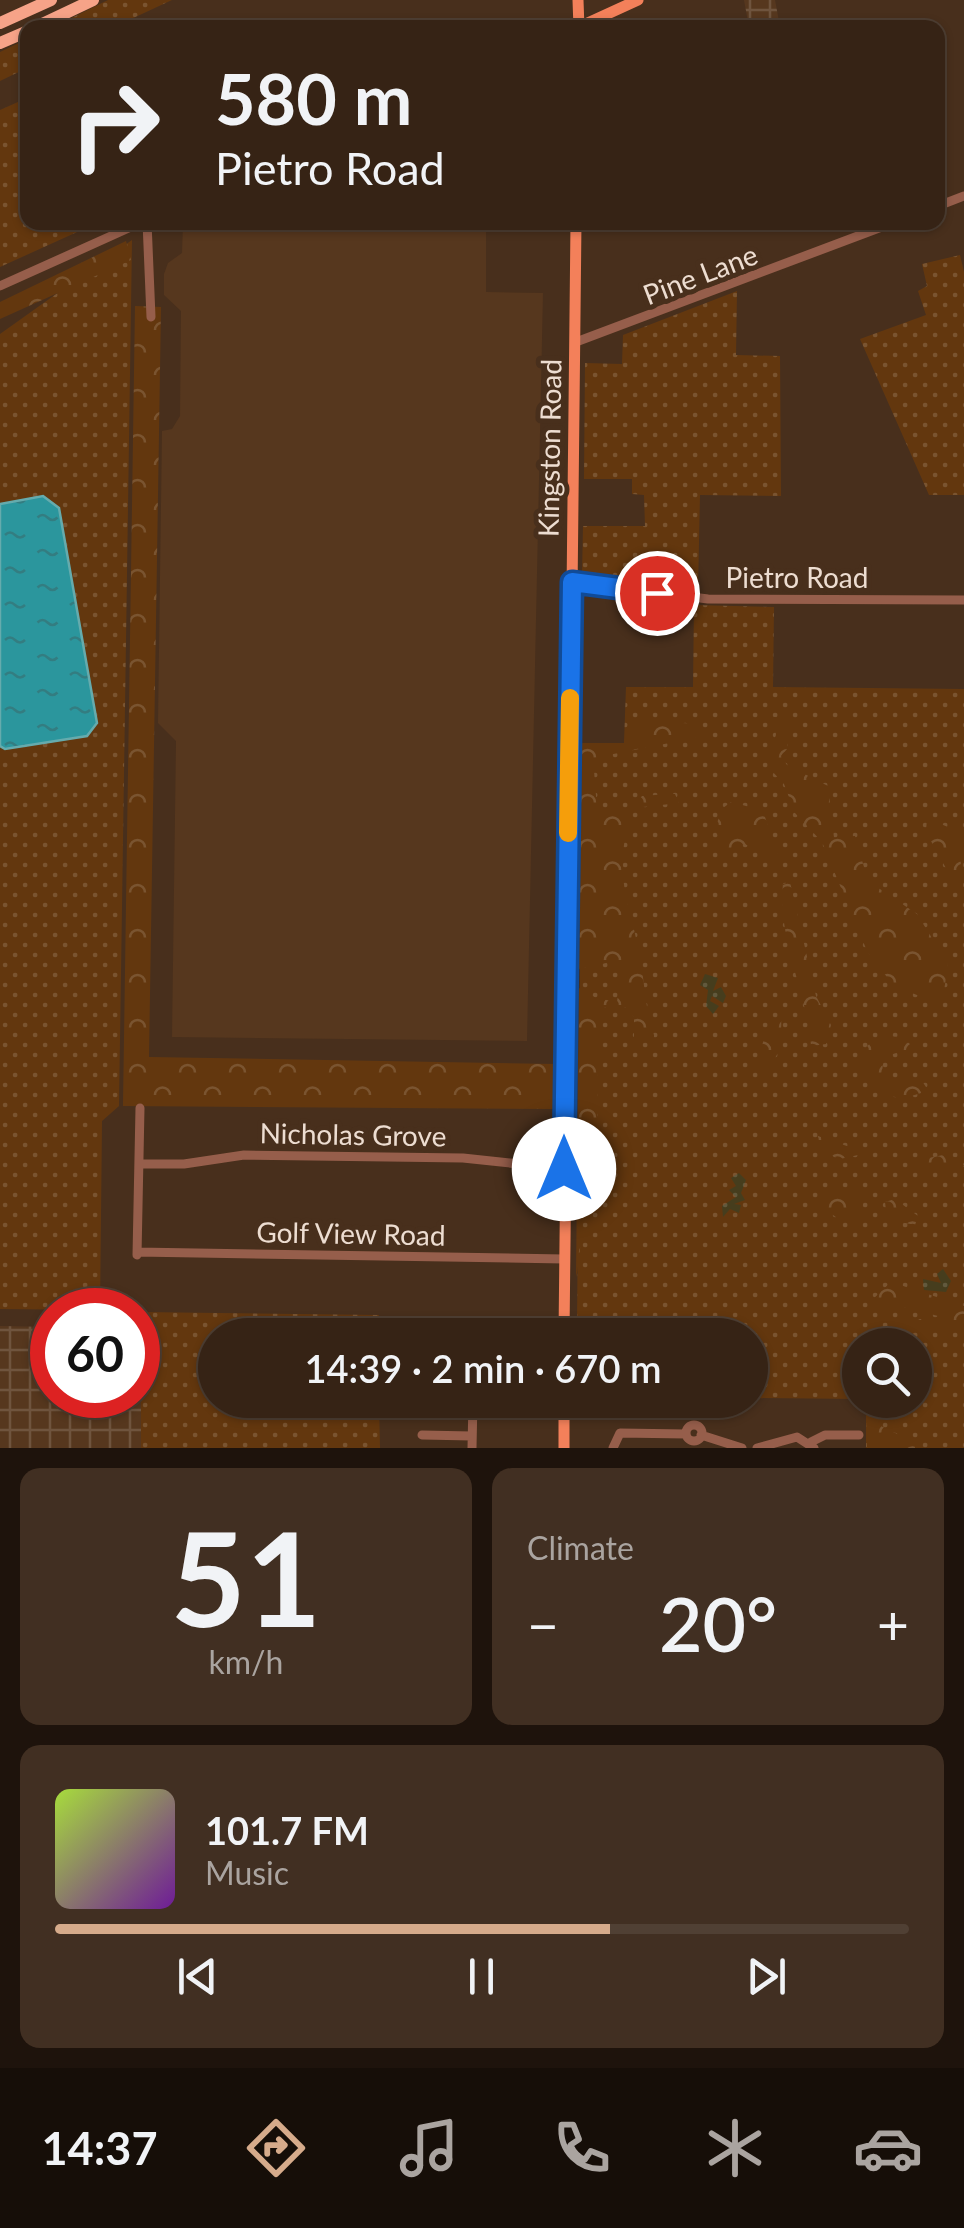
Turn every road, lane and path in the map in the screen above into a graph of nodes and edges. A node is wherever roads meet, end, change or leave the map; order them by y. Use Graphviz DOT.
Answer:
graph roads {
  1 [pos="50,0"];
  2 [pos="93,0"];
  3 [pos="638,0"];
  4 [pos="50,20"];
  5 [pos="594,20"];
  6 [pos="0,23"];
  7 [pos="127,230"];
  8 [pos="145,230"];
  9 [pos="576,230"];
  10 [pos="874,230"];
  11 [pos="0,286"];
  12 [pos="150,317"];
  13 [pos="576,342"];
  14 [pos="572,582"];
  15 [pos="964,600"];
  16 [pos="140,1108"];
  17 [pos="140,1164"];
  18 [pos="564,1169"];
  19 [pos="564,1259"];
  20 [pos="564,1318"];
  21 [pos="564,1418"];
  22 [pos="422,1435"];
  23 [pos="859,1435"];
  24 [pos="694,1439"];
  25 [pos="472,1442"];
  26 [pos="812,1445"];
  27 [pos="564,1448"];
  28 [pos="612,1448"];
  29 [pos="742,1448"];
  30 [pos="757,1448"];
  1 -- 6 [label="highway"];
  2 -- 4 [label="highway"];
  3 -- 5 [label="main road"];
  7 -- 11 [label="street"];
  8 -- 12 [label="street"];
  9 -- 13 [label="main road, Kingston Road"];
  10 -- 13 [label="street, Pine Lane"];
  13 -- 14 [label="main road, Kingston Road"];
  14 -- 15 [label="street, Pietro Road"];
  14 -- 18 [label="main road, Kingston Road"];
  16 -- 17 [label="street"];
  17 -- 18 [label="street, Nicholas Grove"];
  17 -- 19 [label="street, Golf View Road"];
  18 -- 19 [label="main road, Kingston Road"];
  19 -- 20 [label="main road, Kingston Road"];
  21 -- 27 [label="main road"];
  22 -- 25 [label="street"];
  23 -- 26 [label="street"];
  24 -- 28 [label="street"];
  24 -- 29 [label="street"];
  26 -- 30 [label="street"];
}
